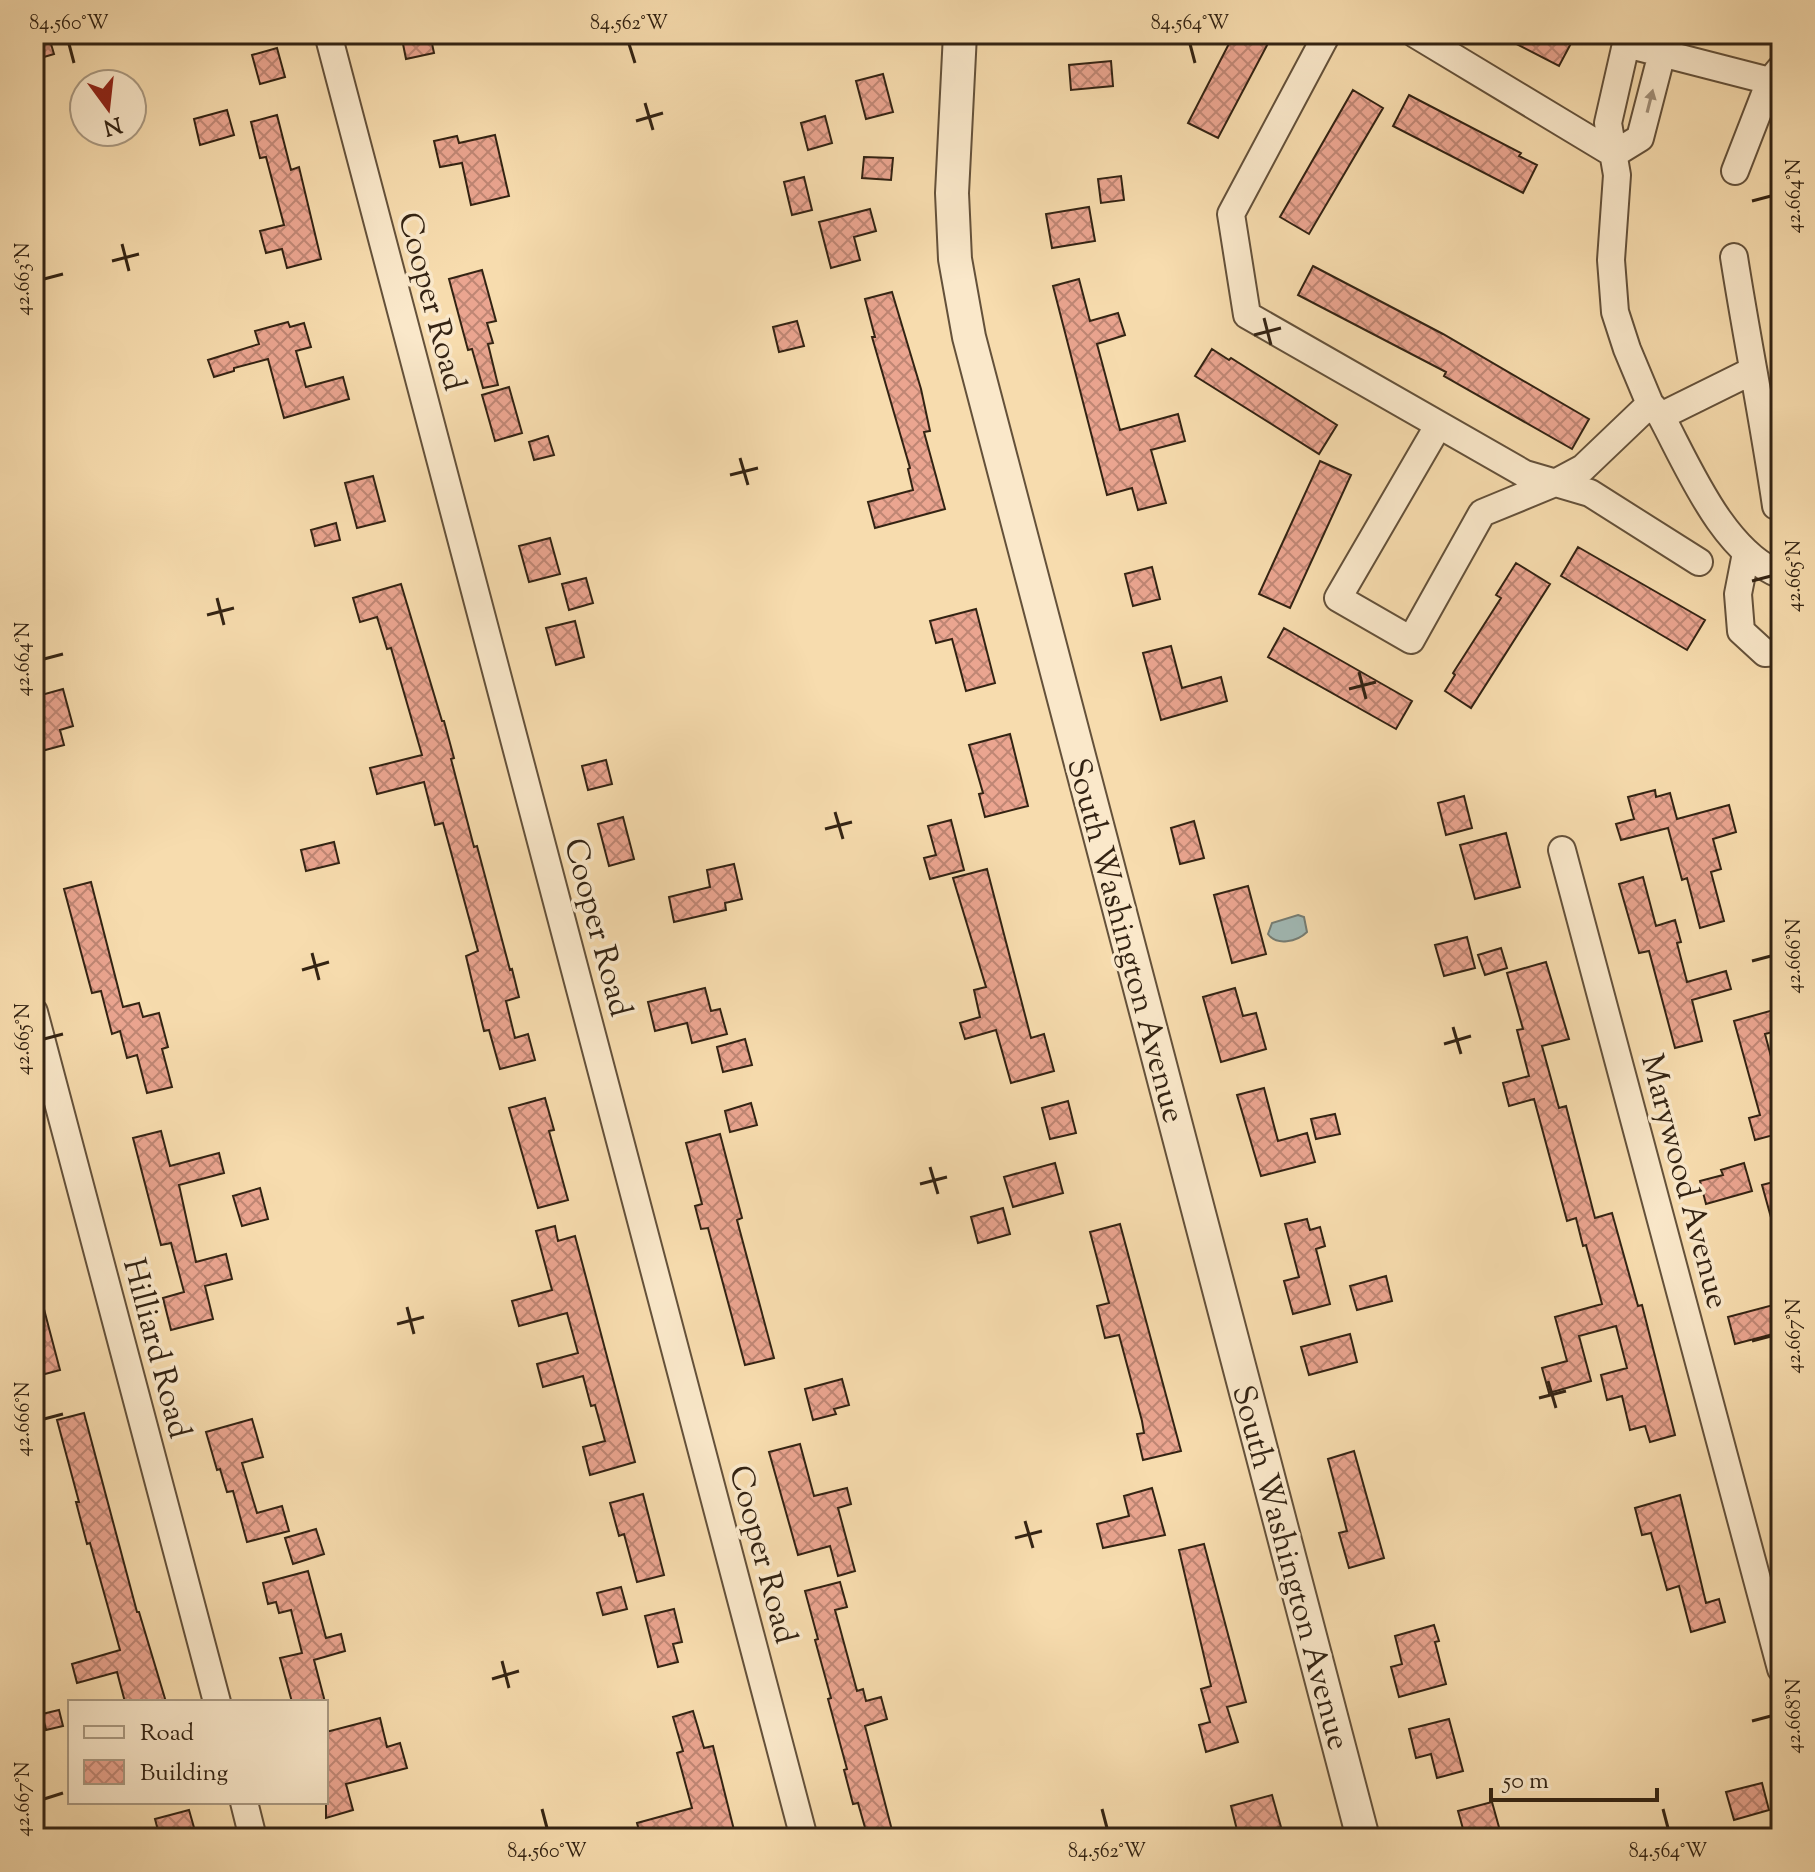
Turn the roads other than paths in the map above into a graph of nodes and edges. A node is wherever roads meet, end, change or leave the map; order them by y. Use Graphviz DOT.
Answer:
graph roads {
  1 [pos="328,34"];
  2 [pos="960,34"];
  3 [pos="1327,34"];
  4 [pos="1415,34"];
  5 [pos="1626,39"];
  6 [pos="1662,44"];
  7 [pos="1776,75"];
  8 [pos="1614,154"];
  9 [pos="1735,171"];
  10 [pos="1734,257"];
  11 [pos="1752,371"];
  12 [pos="1656,410"];
  13 [pos="1438,426"];
  14 [pos="1555,483"];
  15 [pos="1776,506"];
  16 [pos="1746,553"];
  17 [pos="1699,562"];
  18 [pos="1781,575"];
  19 [pos="1781,652"];
  20 [pos="1562,850"];
  21 [pos="34,1012"];
  22 [pos="1781,1669"];
  23 [pos="216,1700"];
  24 [pos="244,1804"];
  25 [pos="253,1838"];
  26 [pos="804,1838"];
  27 [pos="1363,1838"];
  1 -- 26 [label="street, Cooper Road"];
  2 -- 27 [label="street, South Washington Avenue"];
  3 -- 13 [label="street"];
  4 -- 8 [label="street"];
  5 -- 6 [label="street"];
  5 -- 8 [label="street"];
  6 -- 7 [label="street"];
  8 -- 6 [label="street, one-way"];
  7 -- 9 [label="street"];
  8 -- 12 [label="street"];
  10 -- 11 [label="street"];
  11 -- 12 [label="street"];
  11 -- 15 [label="street"];
  12 -- 14 [label="street"];
  12 -- 16 [label="street"];
  13 -- 14 [label="street"];
  13 -- 14 [label="street"];
  14 -- 17 [label="street"];
  16 -- 18 [label="street"];
  16 -- 19 [label="street"];
  20 -- 22 [label="street, Marywood Avenue"];
  21 -- 23 [label="street, Hilliard Road"];
  24 -- 25 [label="street"];
}
